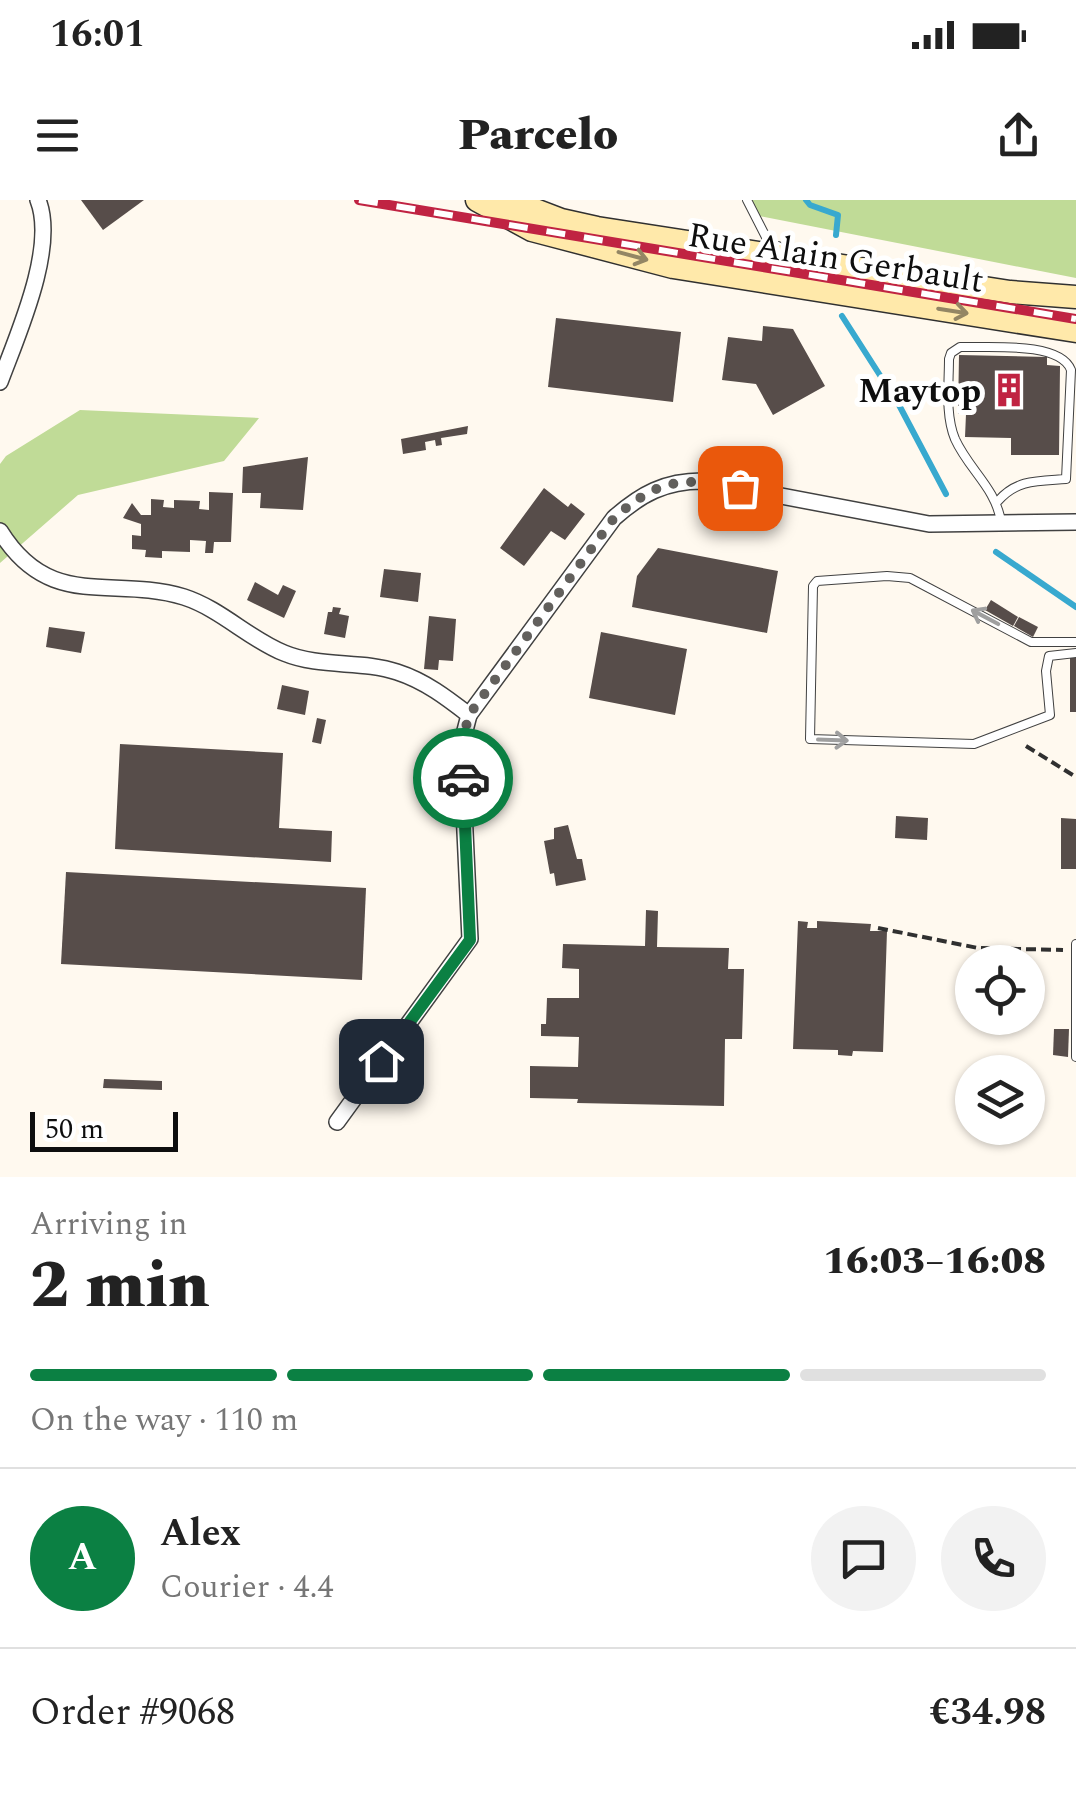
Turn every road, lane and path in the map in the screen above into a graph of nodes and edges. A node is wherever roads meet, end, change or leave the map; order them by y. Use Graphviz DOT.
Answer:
graph roads {
  1 [pos="38,200"];
  2 [pos="477,200"];
  3 [pos="509,200"];
  4 [pos="747,200"];
  5 [pos="864,270"];
  6 [pos="1076,297"];
  7 [pos="1076,330"];
  8 [pos="0,382"];
  9 [pos="1073,409"];
  10 [pos="998,500"];
  11 [pos="1002,522"];
  12 [pos="1076,522"];
  13 [pos="0,531"];
  14 [pos="1076,642"];
  15 [pos="1076,653"];
  16 [pos="469,715"];
  17 [pos="1026,746"];
  18 [pos="1076,777"];
  19 [pos="878,928"];
  20 [pos="1072,947"];
  21 [pos="1076,1056"];
  22 [pos="337,1122"];
  1 -- 8 [label="street"];
  2 -- 7 [label="main road, Rue Alain Gerbault, one-way"];
  3 -- 5 [label="main road, Rue Alain Gerbault"];
  4 -- 5 [label="lane"];
  5 -- 6 [label="main road, Rue Alain Gerbault"];
  9 -- 10 [label="lane"];
  9 -- 10 [label="lane"];
  10 -- 11 [label="lane"];
  11 -- 12 [label="street"];
  11 -- 16 [label="street"];
  13 -- 16 [label="street"];
  14 -- 15 [label="lane, one-way"];
  16 -- 22 [label="street"];
  17 -- 18 [label="path"];
  19 -- 20 [label="path"];
  20 -- 21 [label="lane"];
}
